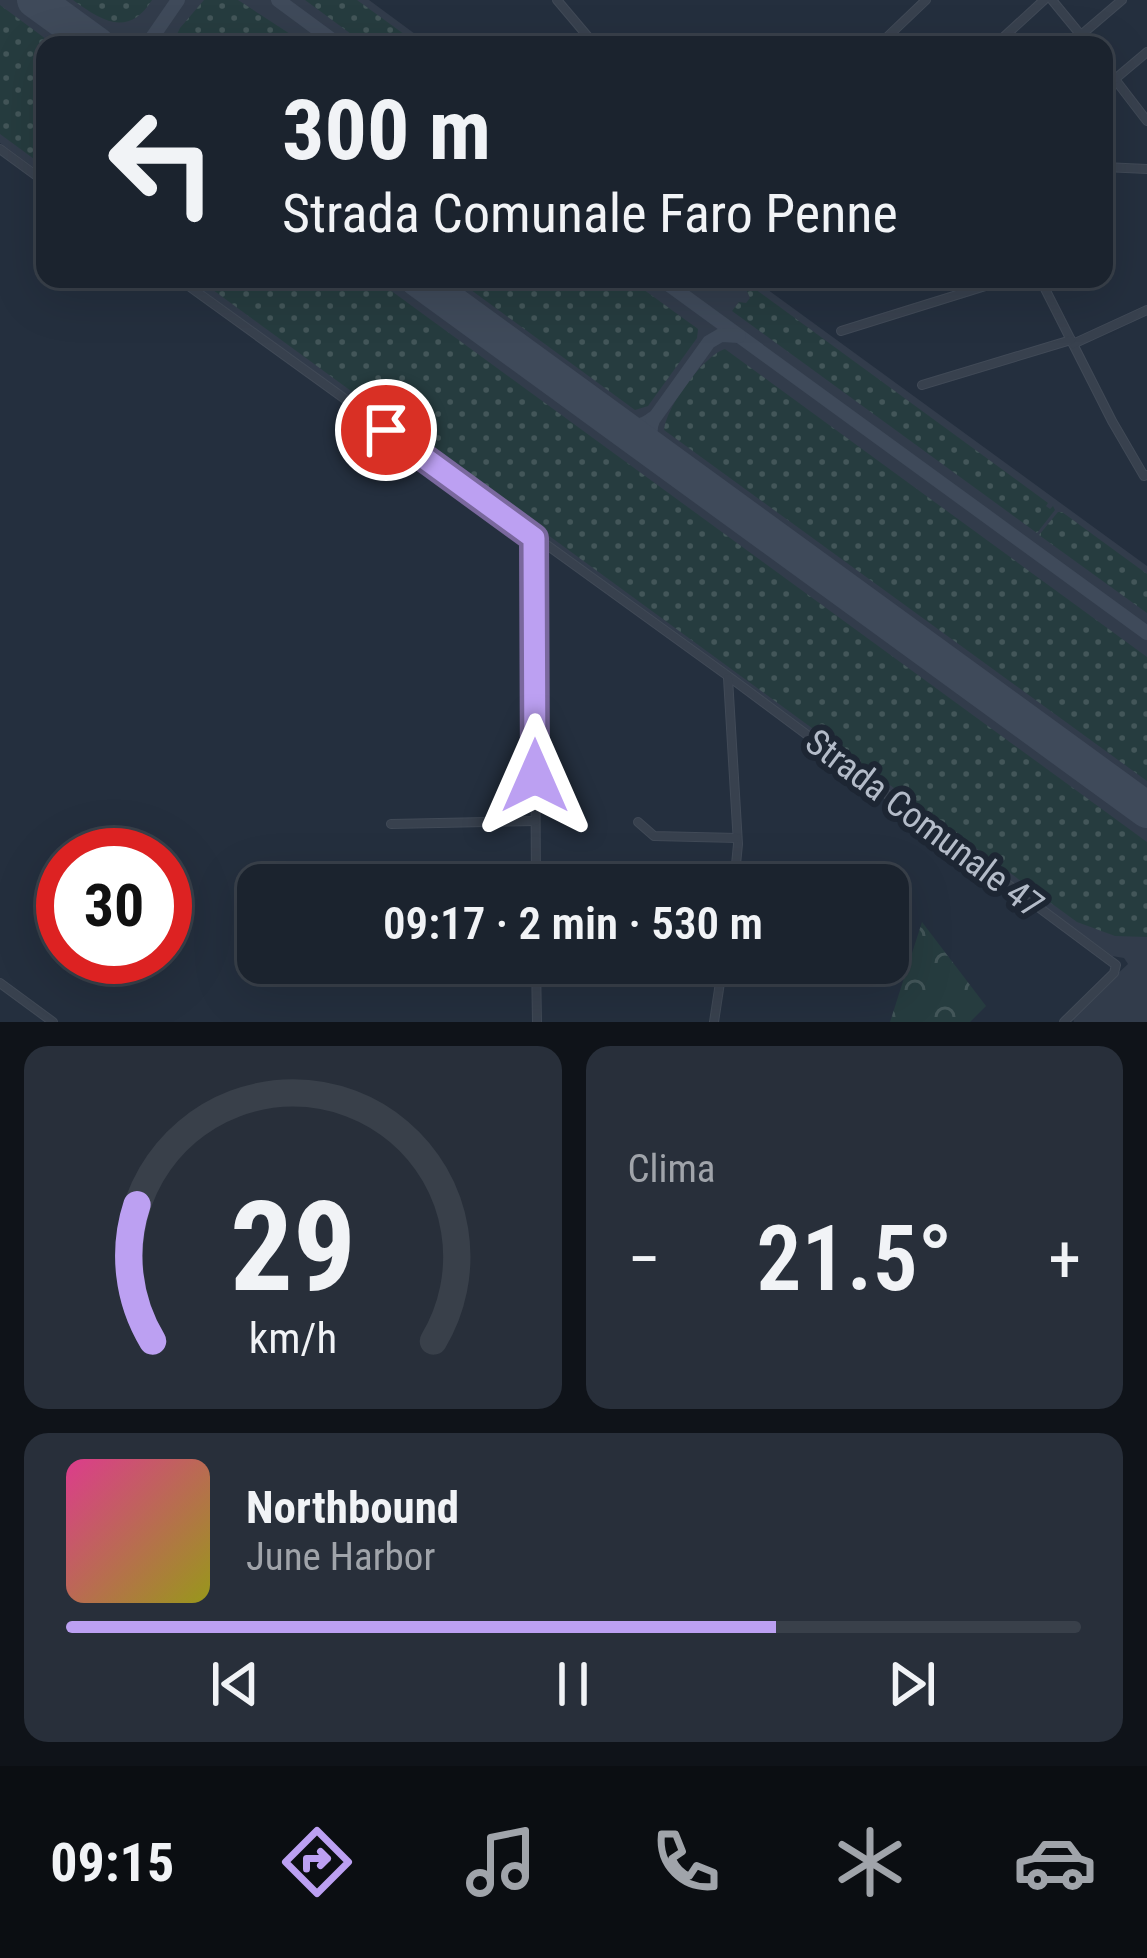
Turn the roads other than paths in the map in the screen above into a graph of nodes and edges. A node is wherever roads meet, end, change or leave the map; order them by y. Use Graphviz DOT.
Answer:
graph roads {
  1 [pos="557,0"];
  2 [pos="926,0"];
  3 [pos="1048,0"];
  4 [pos="1122,0"];
  5 [pos="1081,35"];
  6 [pos="587,36"];
  7 [pos="888,36"];
  8 [pos="1006,36"];
  9 [pos="1147,52"];
  10 [pos="1113,76"];
  11 [pos="1115,79"];
  12 [pos="1147,121"];
  13 [pos="0,149"];
  14 [pos="1113,167"];
  15 [pos="1147,169"];
  16 [pos="36,175"];
  17 [pos="191,288"];
  18 [pos="980,288"];
  19 [pos="1045,288"];
  20 [pos="1147,310"];
  21 [pos="841,331"];
  22 [pos="1072,342"];
  23 [pos="922,385"];
  24 [pos="1147,475"];
  25 [pos="534,538"];
  26 [pos="728,676"];
  27 [pos="535,821"];
  28 [pos="638,822"];
  29 [pos="391,824"];
  30 [pos="737,838"];
  31 [pos="536,864"];
  32 [pos="735,864"];
  33 [pos="0,983"];
  34 [pos="536,984"];
  35 [pos="720,984"];
  36 [pos="52,1022"];
  37 [pos="537,1022"];
  38 [pos="714,1022"];
  39 [pos="1064,1022"];
  1 -- 6 [label="street"];
  2 -- 7 [label="street"];
  3 -- 5 [label="street"];
  3 -- 8 [label="street"];
  4 -- 5 [label="street"];
  9 -- 11 [label="street"];
  10 -- 11 [label="street"];
  11 -- 12 [label="street"];
  13 -- 16 [label="street"];
  14 -- 15 [label="street"];
  17 -- 25 [label="street, Strada Comunale 47"];
  18 -- 21 [label="street"];
  19 -- 22 [label="street"];
  20 -- 22 [label="street"];
  22 -- 23 [label="street"];
  22 -- 24 [label="street"];
  25 -- 26 [label="street, Strada Comunale 47"];
  25 -- 27 [label="street"];
  26 -- 30 [label="street"];
  26 -- 39 [label="street, Strada Comunale 47"];
  27 -- 29 [label="street"];
  27 -- 31 [label="street"];
  28 -- 30 [label="street"];
  30 -- 32 [label="street"];
  33 -- 36 [label="street"];
  34 -- 37 [label="street"];
  35 -- 38 [label="street"];
}
